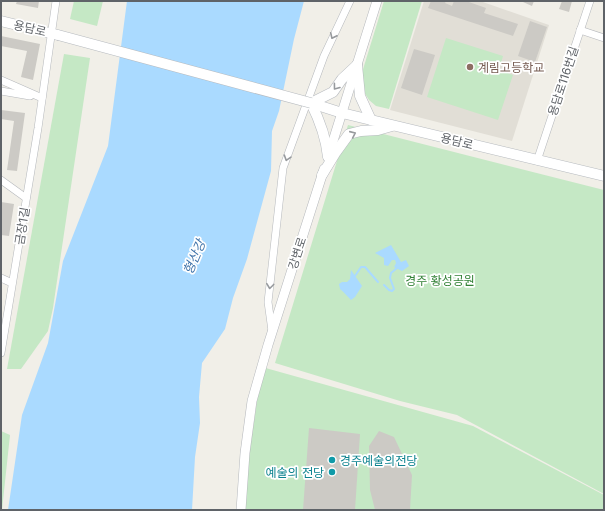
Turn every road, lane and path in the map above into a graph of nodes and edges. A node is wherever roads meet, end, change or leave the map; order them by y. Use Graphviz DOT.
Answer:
graph roads {
  1 [pos="56,1"];
  2 [pos="350,1"];
  3 [pos="377,1"];
  4 [pos="590,1"];
  5 [pos="1,21"];
  6 [pos="580,30"];
  7 [pos="55,34"];
  8 [pos="604,38"];
  9 [pos="357,65"];
  10 [pos="1,80"];
  11 [pos="1,91"];
  12 [pos="42,98"];
  13 [pos="312,103"];
  14 [pos="342,113"];
  15 [pos="371,120"];
  16 [pos="394,126"];
  17 [pos="328,157"];
  18 [pos="537,161"];
  19 [pos="322,175"];
  20 [pos="604,176"];
  21 [pos="1,180"];
  22 [pos="26,198"];
  23 [pos="1,278"];
  24 [pos="12,283"];
  25 [pos="272,332"];
  26 [pos="2,340"];
  27 [pos="1,353"];
  28 [pos="241,510"];
  1 -- 7 [label="street, 금장1길"];
  2 -- 25 [label="street, one-way"];
  3 -- 9 [label="street, 강변로"];
  4 -- 6 [label="street, 용담로116번길"];
  5 -- 7 [label="main road, 용담로"];
  6 -- 8 [label="street"];
  6 -- 18 [label="street, 용담로116번길"];
  7 -- 12 [label="street, 금장1길"];
  7 -- 13 [label="main road, 용담로, bridge"];
  9 -- 13 [label="main road, one-way"];
  9 -- 14 [label="street, 강변로"];
  9 -- 15 [label="main road"];
  10 -- 12 [label="street"];
  11 -- 12 [label="street"];
  12 -- 22 [label="street, 금장1길"];
  13 -- 14 [label="main road, 용담로"];
  13 -- 17 [label="main road"];
  14 -- 15 [label="main road, 용담로"];
  14 -- 17 [label="street, 강변로"];
  15 -- 16 [label="main road, 용담로"];
  16 -- 18 [label="main road, 용담로"];
  19 -- 16 [label="main road, one-way"];
  17 -- 19 [label="street, 강변로"];
  18 -- 20 [label="main road, 용담로"];
  19 -- 25 [label="street, 강변로"];
  21 -- 22 [label="street"];
  22 -- 24 [label="street, 금장1길"];
  23 -- 24 [label="street"];
  24 -- 26 [label="street, 금장1길"];
  25 -- 28 [label="street, 강변로"];
  26 -- 27 [label="street, 금장1길"];
}
